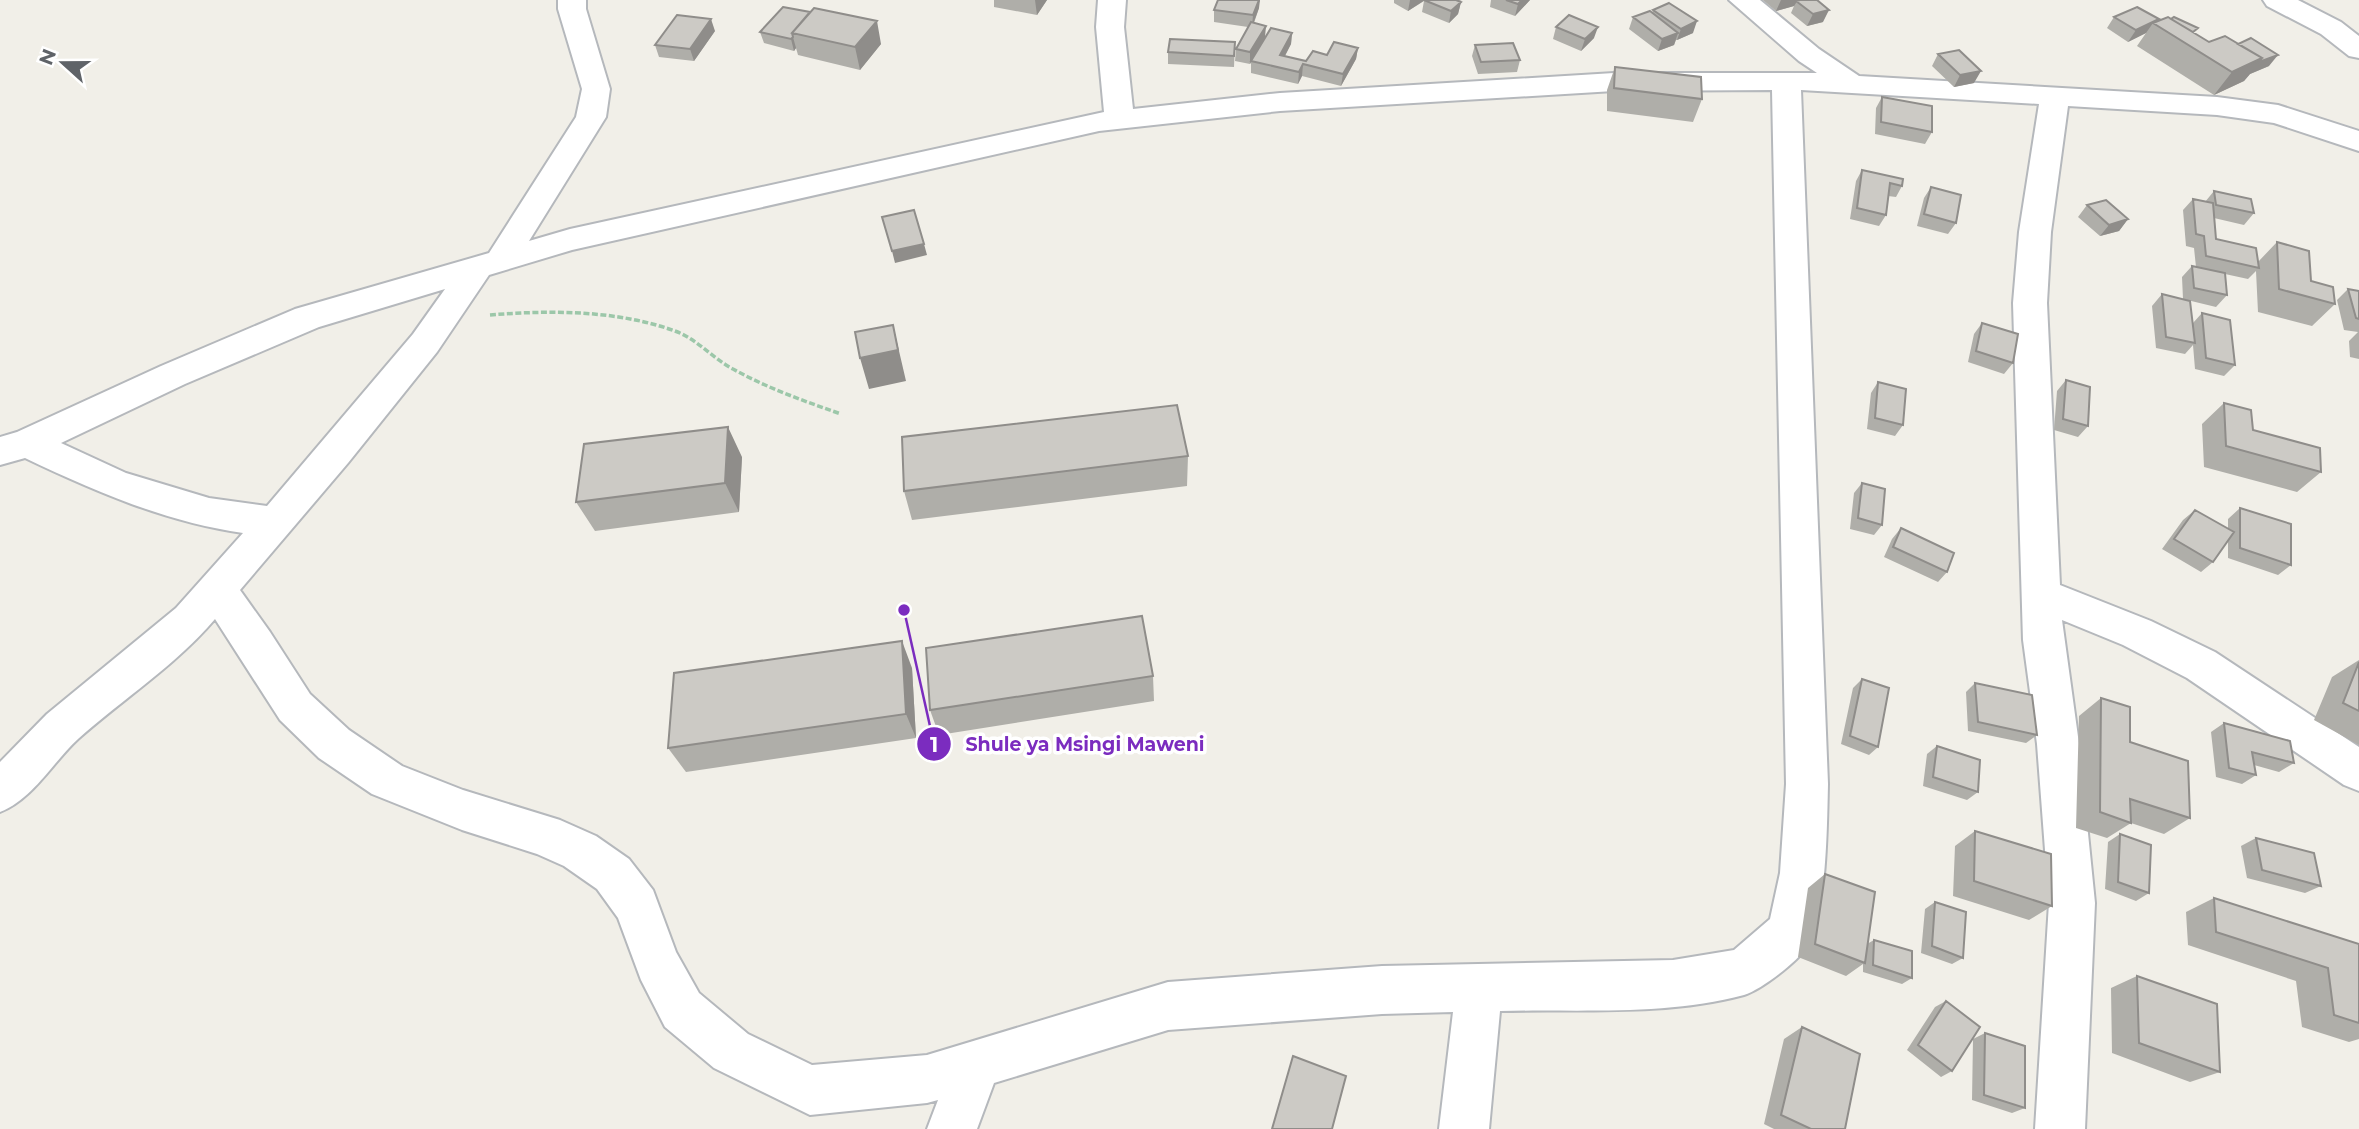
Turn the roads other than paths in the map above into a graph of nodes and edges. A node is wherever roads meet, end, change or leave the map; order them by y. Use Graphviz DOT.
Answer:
graph roads {
  1 [pos="572,0"];
  2 [pos="1112,0"];
  3 [pos="1743,0"];
  4 [pos="2277,0"];
  5 [pos="2359,50"];
  6 [pos="1786,81"];
  7 [pos="1853,84"];
  8 [pos="2055,96"];
  9 [pos="1119,120"];
  10 [pos="2359,141"];
  11 [pos="489,264"];
  12 [pos="13,447"];
  13 [pos="276,522"];
  14 [pos="217,590"];
  15 [pos="2041,594"];
  16 [pos="2359,771"];
  17 [pos="0,792"];
  18 [pos="1479,988"];
  19 [pos="977,1064"];
  20 [pos="952,1129"];
  21 [pos="1464,1129"];
  22 [pos="2060,1129"];
  1 -- 11 [label="street"];
  2 -- 9 [label="street"];
  3 -- 7 [label="street"];
  4 -- 5 [label="street"];
  6 -- 7 [label="street"];
  6 -- 9 [label="street"];
  6 -- 18 [label="street"];
  7 -- 8 [label="street"];
  8 -- 10 [label="street"];
  8 -- 15 [label="street"];
  9 -- 11 [label="street"];
  11 -- 12 [label="street"];
  11 -- 13 [label="street"];
  12 -- 13 [label="street"];
  13 -- 14 [label="street"];
  14 -- 17 [label="street"];
  14 -- 19 [label="street"];
  15 -- 16 [label="street"];
  15 -- 22 [label="street"];
  18 -- 19 [label="street"];
  18 -- 21 [label="street"];
  19 -- 20 [label="street"];
}
